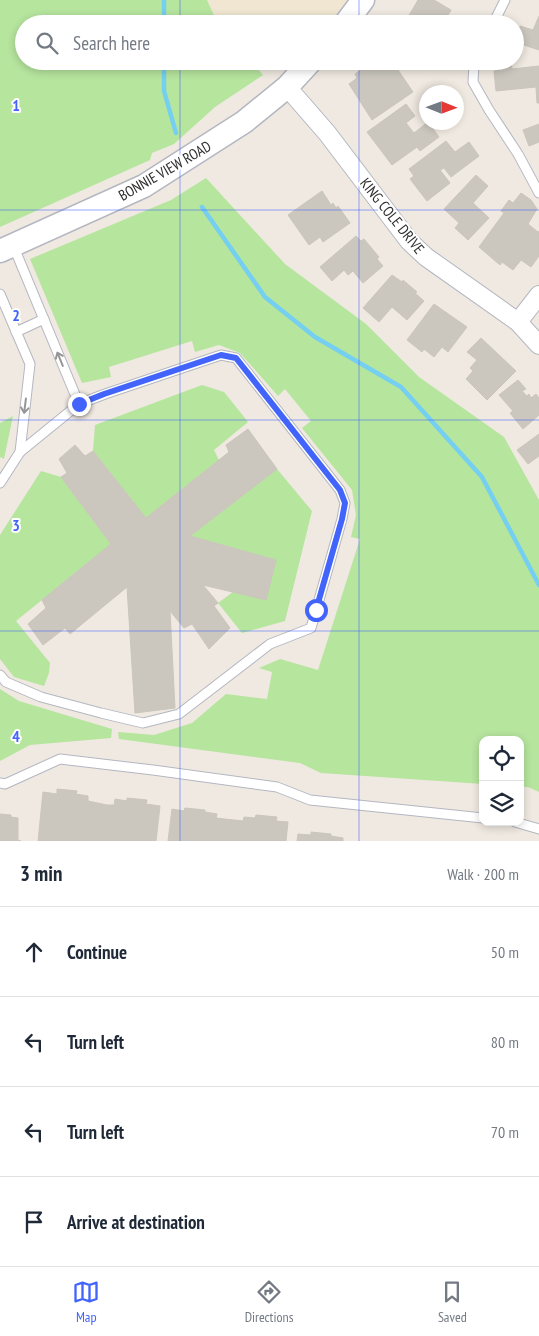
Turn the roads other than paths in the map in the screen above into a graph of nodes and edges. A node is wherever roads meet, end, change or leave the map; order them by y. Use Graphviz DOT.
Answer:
graph roads {
  1 [pos="505,0"];
  2 [pos="358,2"];
  3 [pos="350,15"];
  4 [pos="498,15"];
  5 [pos="303,70"];
  6 [pos="474,70"];
  7 [pos="287,87"];
  8 [pos="539,193"];
  9 [pos="6,248"];
  10 [pos="0,294"];
  11 [pos="539,295"];
  12 [pos="44,319"];
  13 [pos="518,322"];
  14 [pos="16,332"];
  15 [pos="539,345"];
  16 [pos="79,404"];
  17 [pos="20,452"];
  18 [pos="0,483"];
  19 [pos="0,675"];
  20 [pos="0,783"];
  21 [pos="479,818"];
  22 [pos="524,825"];
  23 [pos="539,829"];
  1 -- 4 [label="lane"];
  2 -- 3 [label="street"];
  5 -- 7 [label="street, BONNIE VIEW ROAD"];
  6 -- 8 [label="lane"];
  7 -- 9 [label="street, BONNIE VIEW ROAD"];
  7 -- 13 [label="street, KING COLE DRIVE"];
  9 -- 12 [label="lane"];
  10 -- 14 [label="lane"];
  11 -- 13 [label="street"];
  12 -- 14 [label="lane"];
  16 -- 12 [label="lane, one-way"];
  13 -- 15 [label="street, KING COLE DRIVE"];
  14 -- 17 [label="lane, one-way"];
  16 -- 17 [label="lane"];
  16 -- 19 [label="lane"];
  17 -- 18 [label="lane"];
  20 -- 21 [label="lane"];
  22 -- 23 [label="lane"];
}
